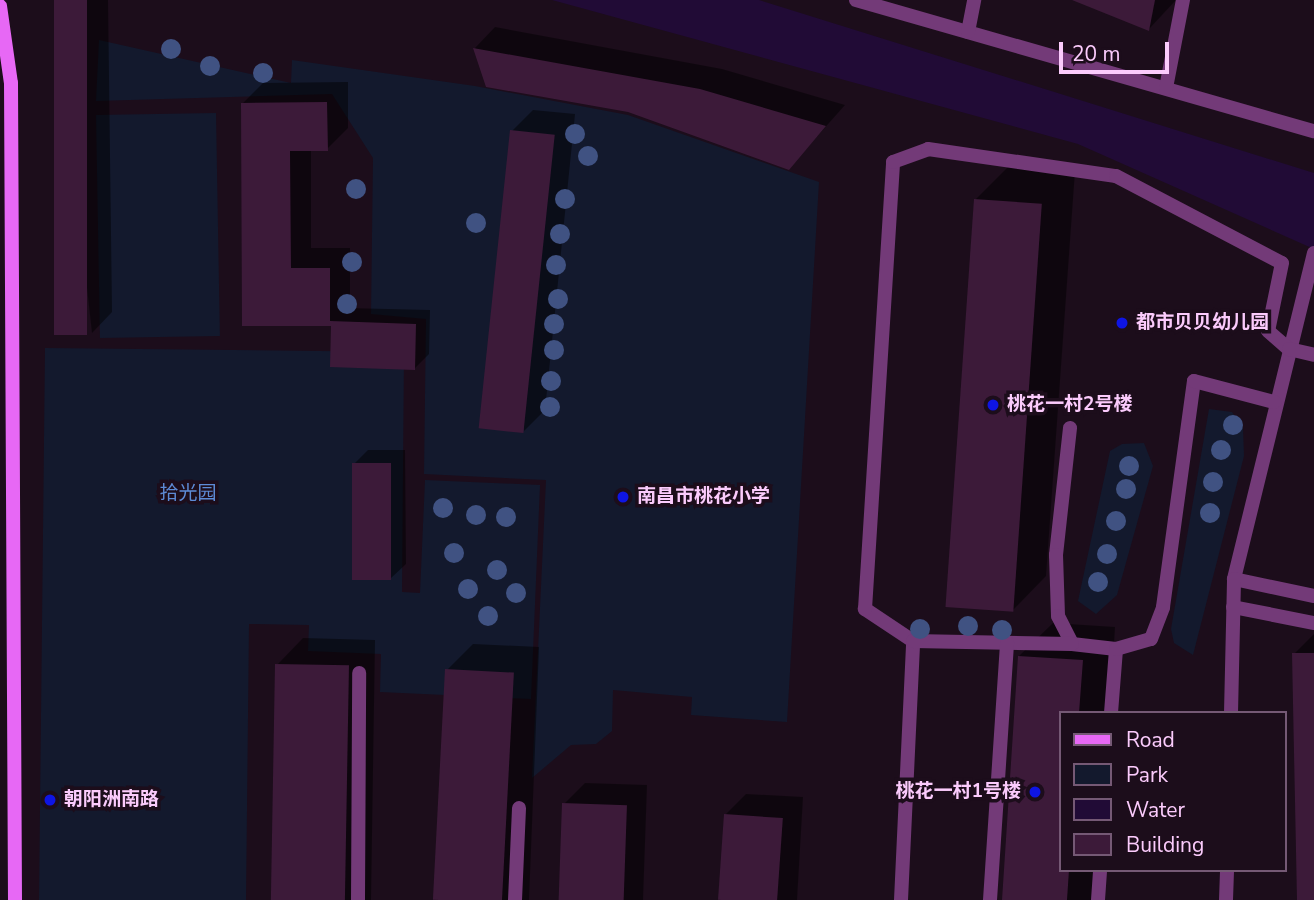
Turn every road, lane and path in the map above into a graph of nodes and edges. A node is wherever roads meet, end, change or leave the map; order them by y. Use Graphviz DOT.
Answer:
graph roads {
  1 [pos="856,0"];
  2 [pos="974,0"];
  3 [pos="1183,0"];
  4 [pos="878,3"];
  5 [pos="0,6"];
  6 [pos="968,32"];
  7 [pos="1166,88"];
  8 [pos="1314,131"];
  9 [pos="1314,253"];
  10 [pos="1289,349"];
  11 [pos="1314,355"];
  12 [pos="1274,402"];
  13 [pos="1070,428"];
  14 [pos="1234,579"];
  15 [pos="1314,596"];
  16 [pos="1234,607"];
  17 [pos="1314,623"];
  18 [pos="913,641"];
  19 [pos="1007,643"];
  20 [pos="1072,644"];
  21 [pos="1116,649"];
  22 [pos="359,673"];
  23 [pos="1111,711"];
  24 [pos="1231,711"];
  25 [pos="519,808"];
  26 [pos="1100,872"];
  27 [pos="1227,872"];
  28 [pos="15,900"];
  29 [pos="358,900"];
  30 [pos="515,900"];
  31 [pos="901,900"];
  32 [pos="990,900"];
  33 [pos="1098,900"];
  34 [pos="1226,900"];
  1 -- 4 [label="street"];
  2 -- 6 [label="street"];
  3 -- 7 [label="street"];
  4 -- 6 [label="street"];
  5 -- 28 [label="main road"];
  6 -- 7 [label="street"];
  7 -- 8 [label="street"];
  9 -- 10 [label="street"];
  10 -- 11 [label="street"];
  10 -- 12 [label="street"];
  10 -- 18 [label="street"];
  12 -- 14 [label="street"];
  12 -- 21 [label="street"];
  13 -- 20 [label="street"];
  14 -- 15 [label="street"];
  14 -- 16 [label="street"];
  16 -- 17 [label="street"];
  16 -- 24 [label="street"];
  18 -- 19 [label="street"];
  18 -- 31 [label="street"];
  19 -- 20 [label="street"];
  19 -- 32 [label="street"];
  20 -- 21 [label="street"];
  21 -- 23 [label="street"];
  22 -- 29 [label="street"];
  25 -- 30 [label="street"];
  26 -- 33 [label="street"];
  27 -- 34 [label="street"];
}
